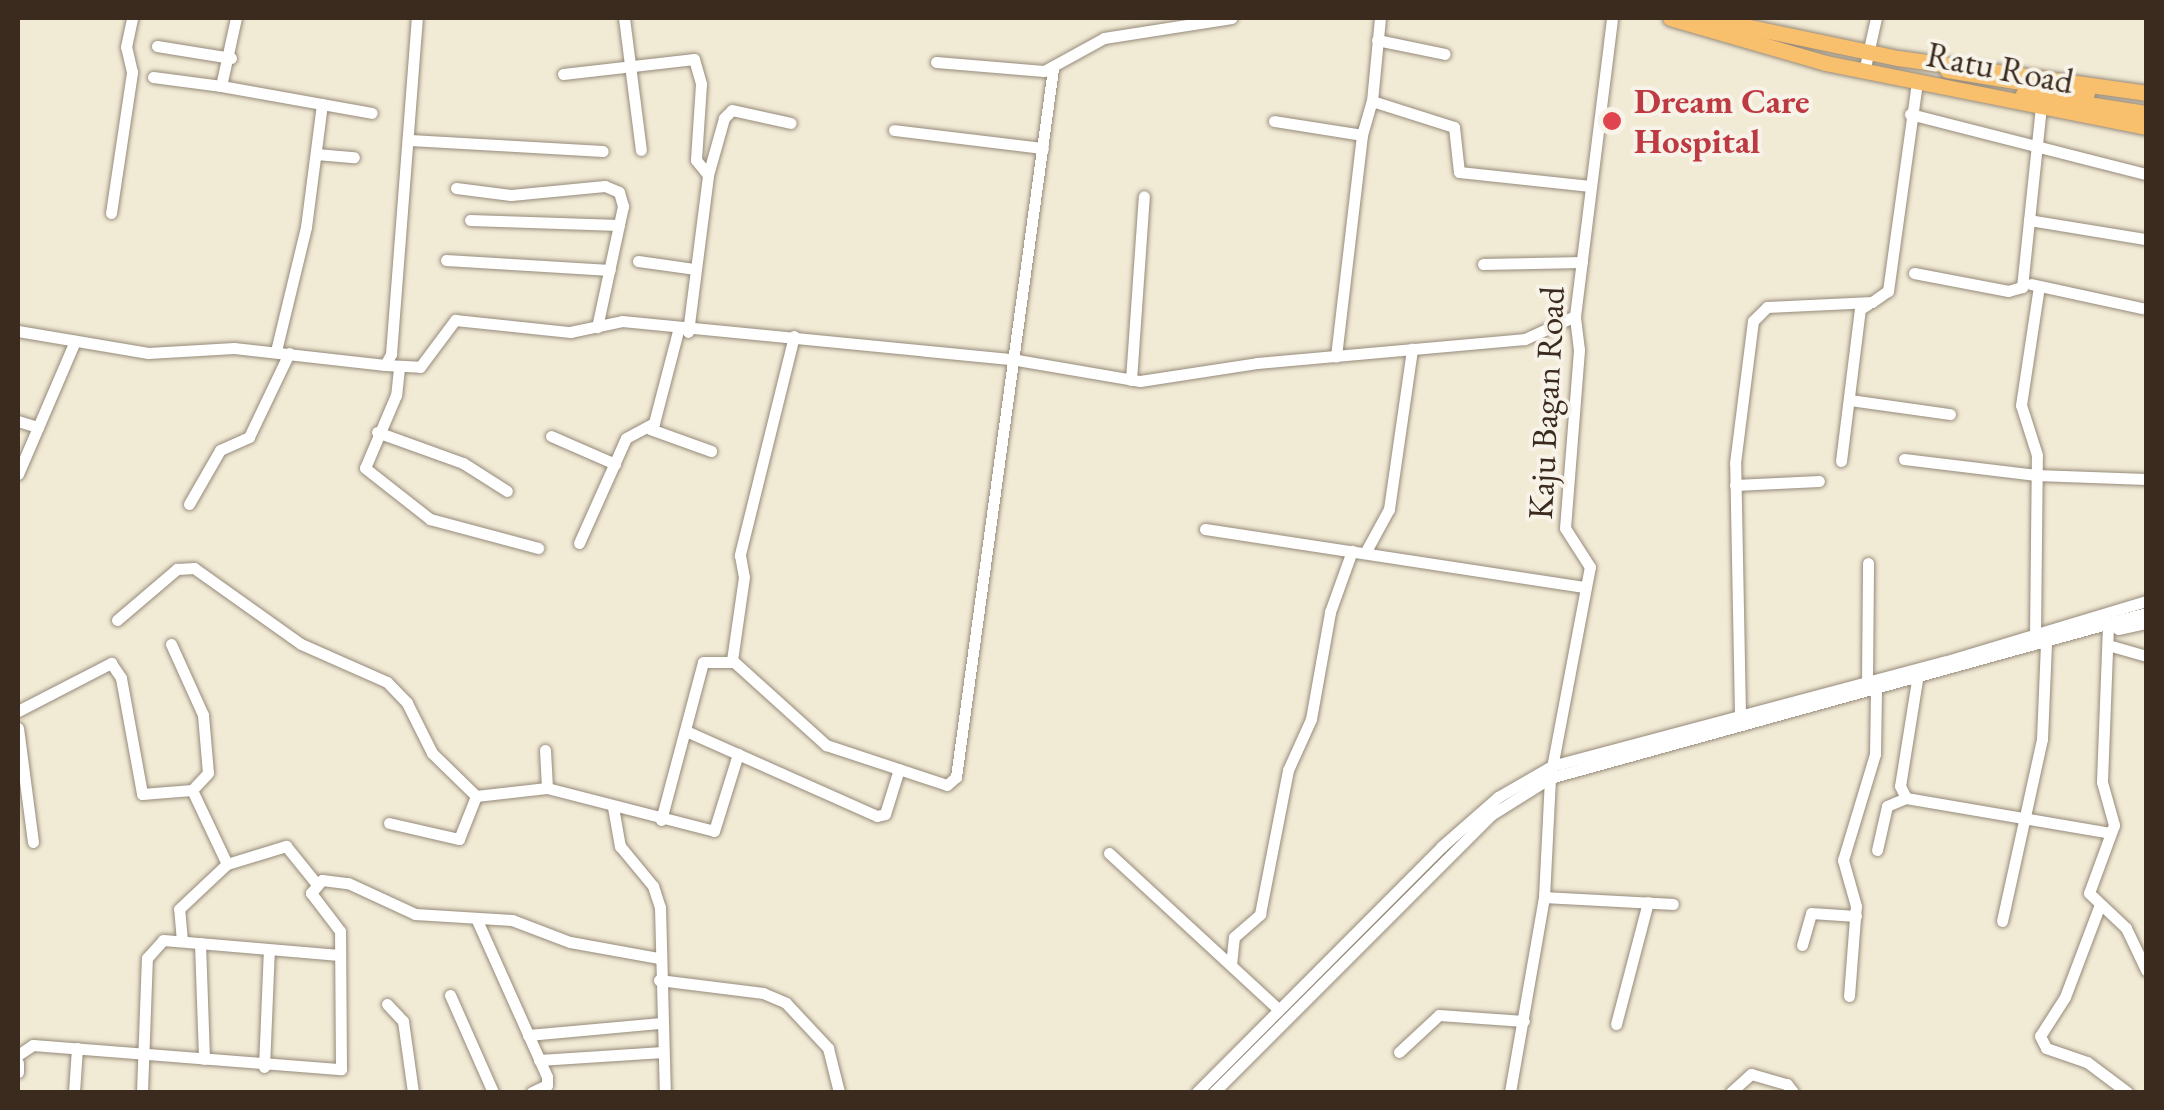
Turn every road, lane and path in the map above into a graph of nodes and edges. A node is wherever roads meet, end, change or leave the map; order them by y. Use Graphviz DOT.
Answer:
graph roads {
  1 [pos="132,18"];
  2 [pos="236,18"];
  3 [pos="417,18"];
  4 [pos="624,18"];
  5 [pos="1232,18"];
  6 [pos="1380,18"];
  7 [pos="1612,18"];
  8 [pos="1670,18"];
  9 [pos="1706,18"];
  10 [pos="1876,18"];
  11 [pos="1377,40"];
  12 [pos="157,46"];
  13 [pos="1868,52"];
  14 [pos="1445,54"];
  15 [pos="231,58"];
  16 [pos="1930,60"];
  17 [pos="936,62"];
  18 [pos="630,63"];
  19 [pos="1053,69"];
  20 [pos="1864,72"];
  21 [pos="562,74"];
  22 [pos="153,77"];
  23 [pos="1967,79"];
  24 [pos="1919,83"];
  25 [pos="221,86"];
  26 [pos="2146,93"];
  27 [pos="1372,101"];
  28 [pos="2146,102"];
  29 [pos="322,104"];
  30 [pos="2041,107"];
  31 [pos="372,113"];
  32 [pos="2146,113"];
  33 [pos="1910,114"];
  34 [pos="1274,122"];
  35 [pos="790,124"];
  36 [pos="2146,127"];
  37 [pos="894,130"];
  38 [pos="1362,135"];
  39 [pos="410,140"];
  40 [pos="2038,146"];
  41 [pos="1043,148"];
  42 [pos="604,150"];
  43 [pos="641,150"];
  44 [pos="316,154"];
  45 [pos="354,157"];
  46 [pos="2146,174"];
  47 [pos="708,175"];
  48 [pos="1590,186"];
  49 [pos="456,188"];
  50 [pos="1144,196"];
  51 [pos="110,212"];
  52 [pos="470,220"];
  53 [pos="2030,220"];
  54 [pos="619,225"];
  55 [pos="2145,238"];
  56 [pos="446,260"];
  57 [pos="638,260"];
  58 [pos="1582,262"];
  59 [pos="1484,264"];
  60 [pos="695,269"];
  61 [pos="610,270"];
  62 [pos="1914,273"];
  63 [pos="2022,282"];
  64 [pos="2039,286"];
  65 [pos="1872,302"];
  66 [pos="2142,308"];
  67 [pos="1576,316"];
  68 [pos="597,327"];
  69 [pos="18,331"];
  70 [pos="683,332"];
  71 [pos="794,336"];
  72 [pos="75,341"];
  73 [pos="1412,349"];
  74 [pos="283,352"];
  75 [pos="1336,356"];
  76 [pos="1017,360"];
  77 [pos="385,365"];
  78 [pos="400,368"];
  79 [pos="1132,380"];
  80 [pos="1850,400"];
  81 [pos="1950,414"];
  82 [pos="18,421"];
  83 [pos="38,427"];
  84 [pos="650,428"];
  85 [pos="377,432"];
  86 [pos="551,436"];
  87 [pos="712,451"];
  88 [pos="1904,459"];
  89 [pos="1841,461"];
  90 [pos="615,464"];
  91 [pos="18,474"];
  92 [pos="2036,475"];
  93 [pos="2146,479"];
  94 [pos="1819,481"];
  95 [pos="1735,485"];
  96 [pos="508,491"];
  97 [pos="189,504"];
  98 [pos="1204,529"];
  99 [pos="579,543"];
  100 [pos="538,548"];
  101 [pos="1359,552"];
  102 [pos="1868,563"];
  103 [pos="1586,587"];
  104 [pos="2146,600"];
  105 [pos="2146,613"];
  106 [pos="117,620"];
  107 [pos="2146,623"];
  108 [pos="2108,634"];
  109 [pos="2041,639"];
  110 [pos="171,644"];
  111 [pos="2146,656"];
  112 [pos="733,662"];
  113 [pos="1917,680"];
  114 [pos="1871,686"];
  115 [pos="18,711"];
  116 [pos="1740,714"];
  117 [pos="18,728"];
  118 [pos="686,731"];
  119 [pos="545,750"];
  120 [pos="738,754"];
  121 [pos="900,770"];
  122 [pos="1551,772"];
  123 [pos="547,788"];
  124 [pos="192,790"];
  125 [pos="476,796"];
  126 [pos="1906,798"];
  127 [pos="614,806"];
  128 [pos="660,820"];
  129 [pos="2028,820"];
  130 [pos="389,822"];
  131 [pos="2110,833"];
  132 [pos="33,842"];
  133 [pos="1877,850"];
  134 [pos="1109,854"];
  135 [pos="227,864"];
  136 [pos="315,882"];
  137 [pos="1544,897"];
  138 [pos="1648,902"];
  139 [pos="1673,904"];
  140 [pos="2099,908"];
  141 [pos="1856,916"];
  142 [pos="476,918"];
  143 [pos="2002,921"];
  144 [pos="182,942"];
  145 [pos="200,943"];
  146 [pos="1802,945"];
  147 [pos="269,950"];
  148 [pos="339,956"];
  149 [pos="658,958"];
  150 [pos="1231,966"];
  151 [pos="2146,970"];
  152 [pos="659,980"];
  153 [pos="450,995"];
  154 [pos="1849,996"];
  155 [pos="387,1004"];
  156 [pos="1279,1010"];
  157 [pos="1524,1021"];
  158 [pos="661,1023"];
  159 [pos="1616,1024"];
  160 [pos="528,1035"];
  161 [pos="77,1048"];
  162 [pos="662,1052"];
  163 [pos="1399,1052"];
  164 [pos="147,1054"];
  165 [pos="18,1055"];
  166 [pos="204,1059"];
  167 [pos="540,1060"];
  168 [pos="18,1063"];
  169 [pos="264,1067"];
  170 [pos="18,1072"];
  171 [pos="75,1092"];
  172 [pos="142,1092"];
  173 [pos="413,1092"];
  174 [pos="494,1092"];
  175 [pos="532,1092"];
  176 [pos="664,1092"];
  177 [pos="839,1092"];
  178 [pos="1197,1092"];
  179 [pos="1214,1092"];
  180 [pos="1510,1092"];
  181 [pos="1732,1092"];
  182 [pos="1793,1092"];
  183 [pos="2127,1092"];
  1 -- 51 [label="street"];
  2 -- 15 [label="street"];
  3 -- 39 [label="street"];
  4 -- 18 [label="street"];
  5 -- 19 [label="street"];
  6 -- 11 [label="street"];
  7 -- 48 [label="street, Kaju Bagan Road"];
  8 -- 20 [label="main road, Ratu Road"];
  9 -- 13 [label="main road, Ratu Road"];
  10 -- 13 [label="street"];
  11 -- 14 [label="street"];
  11 -- 27 [label="street"];
  12 -- 15 [label="street"];
  13 -- 16 [label="main road, Ratu Road"];
  13 -- 20 [label="street"];
  15 -- 25 [label="street"];
  16 -- 23 [label="main road"];
  16 -- 26 [label="main road, Ratu Road"];
  17 -- 19 [label="street"];
  18 -- 21 [label="street"];
  18 -- 43 [label="street"];
  18 -- 47 [label="street"];
  19 -- 41 [label="street"];
  20 -- 24 [label="main road, Ratu Road"];
  22 -- 25 [label="street"];
  23 -- 24 [label="main road"];
  23 -- 28 [label="main road"];
  23 -- 32 [label="main road"];
  24 -- 30 [label="main road, Ratu Road"];
  24 -- 33 [label="street"];
  25 -- 29 [label="street"];
  27 -- 38 [label="street"];
  27 -- 48 [label="street"];
  29 -- 31 [label="street"];
  29 -- 44 [label="street"];
  30 -- 36 [label="main road, Ratu Road"];
  30 -- 40 [label="street"];
  33 -- 40 [label="street"];
  33 -- 65 [label="street"];
  34 -- 38 [label="street"];
  35 -- 47 [label="street"];
  37 -- 41 [label="street"];
  38 -- 75 [label="street"];
  39 -- 42 [label="street"];
  39 -- 77 [label="street"];
  40 -- 46 [label="street"];
  40 -- 53 [label="street"];
  41 -- 76 [label="street"];
  44 -- 45 [label="street"];
  44 -- 74 [label="street"];
  47 -- 60 [label="street"];
  48 -- 58 [label="street, Kaju Bagan Road"];
  49 -- 54 [label="street"];
  50 -- 79 [label="street"];
  52 -- 54 [label="street"];
  53 -- 55 [label="street"];
  53 -- 63 [label="street"];
  54 -- 61 [label="street"];
  56 -- 61 [label="street"];
  57 -- 60 [label="street"];
  58 -- 59 [label="street"];
  58 -- 67 [label="street, Kaju Bagan Road"];
  60 -- 70 [label="street"];
  61 -- 68 [label="street"];
  62 -- 63 [label="street"];
  63 -- 64 [label="street"];
  64 -- 66 [label="street"];
  64 -- 92 [label="street"];
  65 -- 80 [label="street"];
  65 -- 95 [label="street"];
  67 -- 73 [label="street"];
  67 -- 103 [label="street, Kaju Bagan Road"];
  68 -- 70 [label="street"];
  68 -- 78 [label="street"];
  69 -- 72 [label="street"];
  70 -- 71 [label="street"];
  70 -- 84 [label="street"];
  71 -- 76 [label="street"];
  71 -- 112 [label="street"];
  72 -- 74 [label="street"];
  72 -- 83 [label="street"];
  73 -- 75 [label="street"];
  73 -- 101 [label="street"];
  74 -- 77 [label="street"];
  74 -- 97 [label="street"];
  75 -- 79 [label="street"];
  76 -- 79 [label="street"];
  76 -- 121 [label="street"];
  77 -- 78 [label="street"];
  78 -- 85 [label="street"];
  80 -- 81 [label="street"];
  80 -- 89 [label="street"];
  82 -- 83 [label="street"];
  83 -- 91 [label="street"];
  84 -- 87 [label="street"];
  84 -- 90 [label="street"];
  85 -- 96 [label="street"];
  85 -- 100 [label="street"];
  86 -- 90 [label="street"];
  88 -- 92 [label="street"];
  90 -- 99 [label="street"];
  92 -- 93 [label="street"];
  92 -- 109 [label="street"];
  94 -- 95 [label="street"];
  95 -- 116 [label="street"];
  98 -- 101 [label="street"];
  101 -- 103 [label="street"];
  101 -- 150 [label="street"];
  102 -- 114 [label="street"];
  103 -- 122 [label="street, Kaju Bagan Road"];
  104 -- 109 [label="street"];
  105 -- 108 [label="street"];
  106 -- 125 [label="street"];
  107 -- 108 [label="street"];
  108 -- 109 [label="street"];
  108 -- 111 [label="street"];
  108 -- 131 [label="street"];
  109 -- 113 [label="street"];
  109 -- 114 [label="street"];
  109 -- 129 [label="street"];
  110 -- 124 [label="street"];
  112 -- 118 [label="street"];
  112 -- 121 [label="street"];
  113 -- 114 [label="street"];
  113 -- 126 [label="street"];
  114 -- 116 [label="street"];
  114 -- 122 [label="street"];
  114 -- 141 [label="street"];
  115 -- 124 [label="street"];
  116 -- 122 [label="street"];
  117 -- 132 [label="street"];
  118 -- 120 [label="street"];
  118 -- 128 [label="street"];
  119 -- 123 [label="street"];
  120 -- 121 [label="street"];
  120 -- 128 [label="street"];
  122 -- 137 [label="street, Kaju Bagan Road"];
  122 -- 156 [label="street"];
  122 -- 179 [label="street"];
  123 -- 125 [label="street"];
  123 -- 127 [label="street"];
  124 -- 135 [label="street"];
  125 -- 130 [label="street"];
  126 -- 129 [label="street"];
  126 -- 133 [label="street"];
  127 -- 128 [label="street"];
  127 -- 149 [label="street"];
  129 -- 131 [label="street"];
  129 -- 143 [label="street"];
  131 -- 140 [label="street"];
  134 -- 150 [label="street"];
  135 -- 136 [label="street"];
  135 -- 144 [label="street"];
  136 -- 142 [label="street"];
  136 -- 148 [label="street"];
  137 -- 138 [label="street"];
  137 -- 157 [label="street, Kaju Bagan Road"];
  138 -- 139 [label="street"];
  138 -- 159 [label="street"];
  140 -- 151 [label="street"];
  140 -- 183 [label="street"];
  141 -- 146 [label="street"];
  141 -- 154 [label="street"];
  142 -- 149 [label="street"];
  142 -- 160 [label="street"];
  144 -- 145 [label="street"];
  144 -- 164 [label="street"];
  145 -- 147 [label="street"];
  145 -- 166 [label="street"];
  147 -- 148 [label="street"];
  147 -- 169 [label="street"];
  148 -- 169 [label="street"];
  149 -- 152 [label="street"];
  150 -- 156 [label="street"];
  152 -- 158 [label="street"];
  152 -- 177 [label="street"];
  153 -- 174 [label="street"];
  155 -- 173 [label="street"];
  156 -- 178 [label="street"];
  157 -- 163 [label="street"];
  157 -- 180 [label="street, Kaju Bagan Road"];
  158 -- 160 [label="street"];
  158 -- 162 [label="street"];
  160 -- 167 [label="street"];
  161 -- 164 [label="street"];
  161 -- 165 [label="street"];
  161 -- 171 [label="street"];
  162 -- 167 [label="street"];
  162 -- 176 [label="street"];
  164 -- 166 [label="street"];
  164 -- 172 [label="street"];
  166 -- 169 [label="street"];
  167 -- 175 [label="street"];
  168 -- 170 [label="street"];
  181 -- 182 [label="street"];
}
